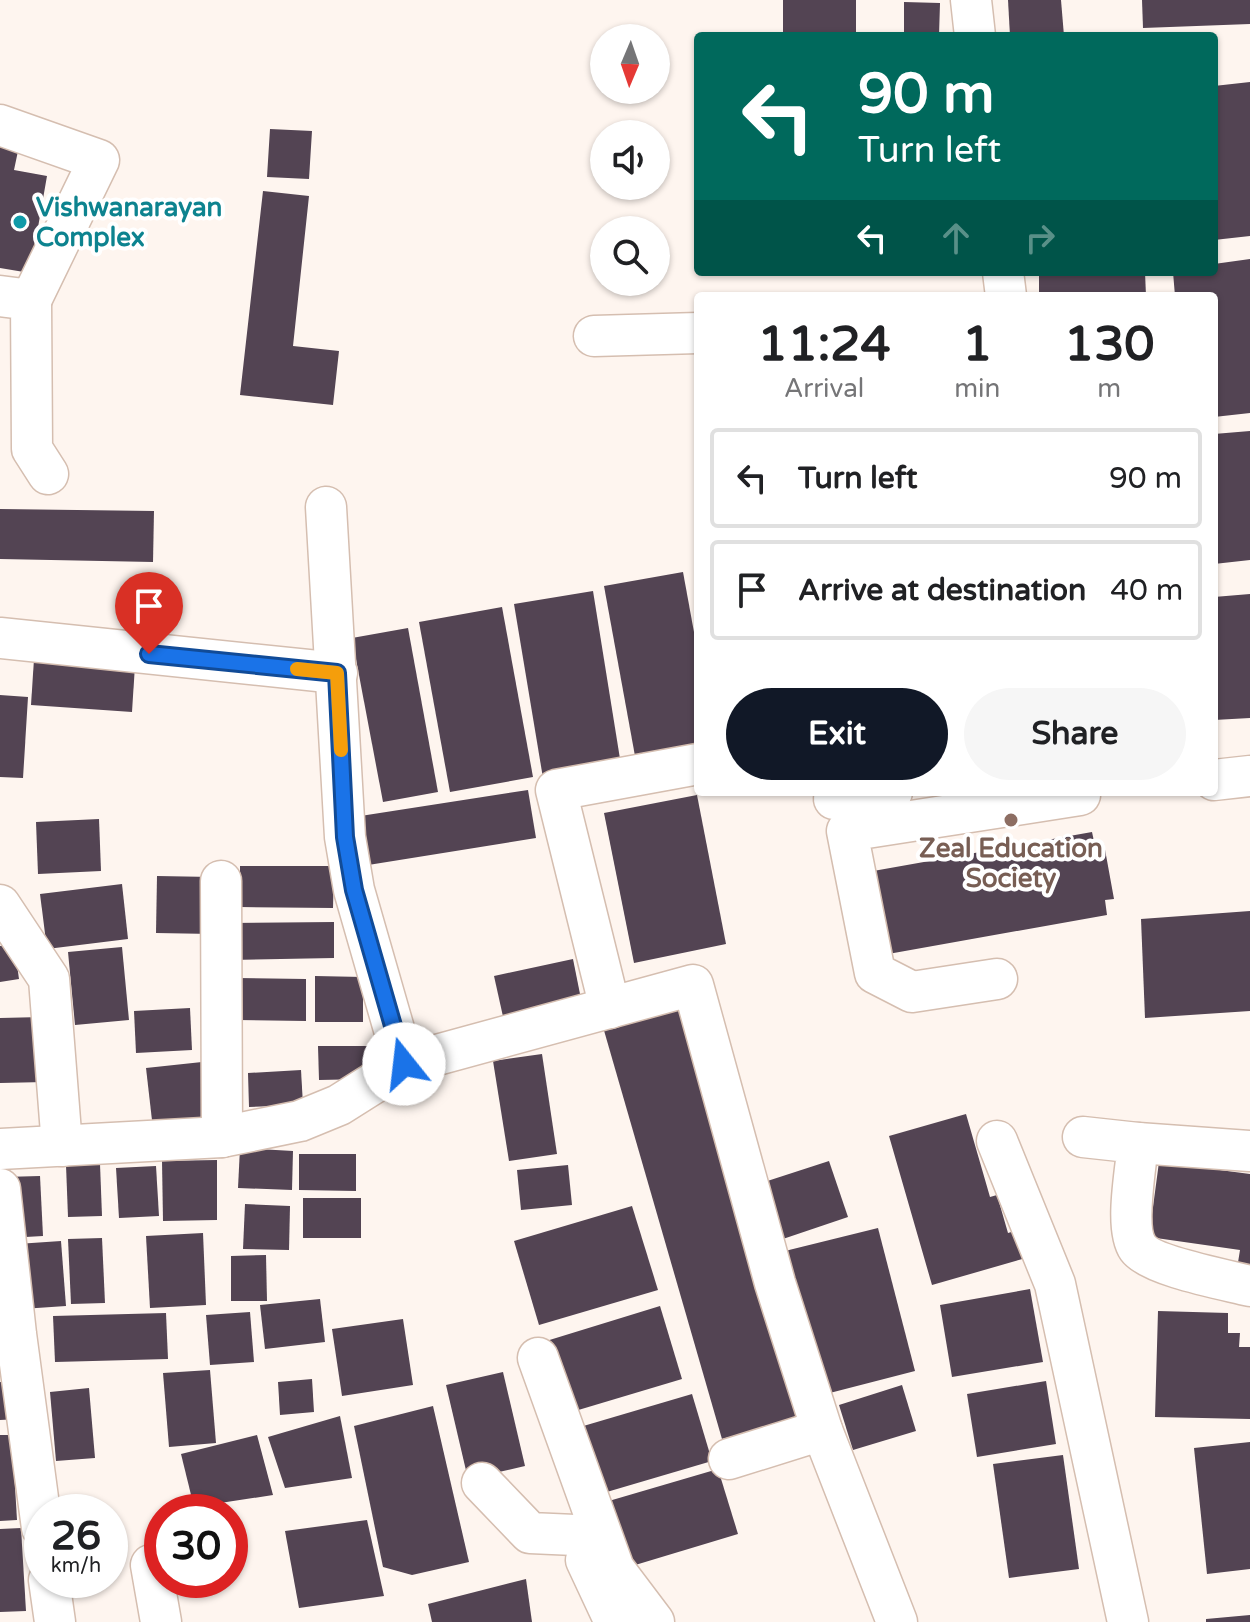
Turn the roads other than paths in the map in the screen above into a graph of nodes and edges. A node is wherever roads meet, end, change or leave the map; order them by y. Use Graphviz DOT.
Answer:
graph roads {
  1 [pos="971,0"];
  2 [pos="975,32"];
  3 [pos="0,125"];
  4 [pos="15,298"];
  5 [pos="694,333"];
  6 [pos="594,336"];
  7 [pos="48,474"];
  8 [pos="326,507"];
  9 [pos="0,638"];
  10 [pos="337,673"];
  11 [pos="694,765"];
  12 [pos="1250,776"];
  13 [pos="1218,780"];
  14 [pos="878,796"];
  15 [pos="1039,796"];
  16 [pos="837,808"];
  17 [pos="221,881"];
  18 [pos="0,905"];
  19 [pos="997,979"];
  20 [pos="610,1008"];
  21 [pos="404,1064"];
  22 [pos="222,1137"];
  23 [pos="1083,1137"];
  24 [pos="997,1141"];
  25 [pos="1138,1143"];
  26 [pos="62,1146"];
  27 [pos="0,1149"];
  28 [pos="1250,1151"];
  29 [pos="0,1189"];
  30 [pos="1250,1286"];
  31 [pos="6,1297"];
  32 [pos="822,1430"];
  33 [pos="729,1459"];
  34 [pos="482,1483"];
  35 [pos="37,1494"];
  36 [pos="575,1535"];
  37 [pos="52,1598"];
  38 [pos="157,1598"];
  39 [pos="55,1622"];
  40 [pos="161,1622"];
  41 [pos="615,1622"];
  42 [pos="654,1622"];
  43 [pos="897,1622"];
  44 [pos="1128,1622"];
  1 -- 2 [label="street"];
  3 -- 4 [label="street"];
  4 -- 7 [label="street"];
  5 -- 6 [label="street"];
  8 -- 10 [label="street"];
  9 -- 10 [label="street"];
  10 -- 21 [label="street"];
  11 -- 20 [label="street"];
  12 -- 13 [label="street"];
  14 -- 16 [label="street"];
  15 -- 16 [label="street"];
  16 -- 19 [label="street"];
  17 -- 22 [label="street"];
  18 -- 26 [label="street"];
  20 -- 21 [label="street"];
  20 -- 32 [label="street"];
  21 -- 22 [label="street"];
  22 -- 26 [label="street"];
  23 -- 25 [label="street"];
  24 -- 44 [label="street"];
  25 -- 28 [label="street"];
  25 -- 30 [label="street"];
  26 -- 27 [label="street"];
  29 -- 31 [label="street"];
  31 -- 35 [label="street"];
  32 -- 33 [label="street"];
  32 -- 43 [label="street"];
  34 -- 36 [label="street"];
  36 -- 41 [label="street"];
  36 -- 42 [label="street"];
  37 -- 39 [label="street"];
  38 -- 40 [label="street"];
}
